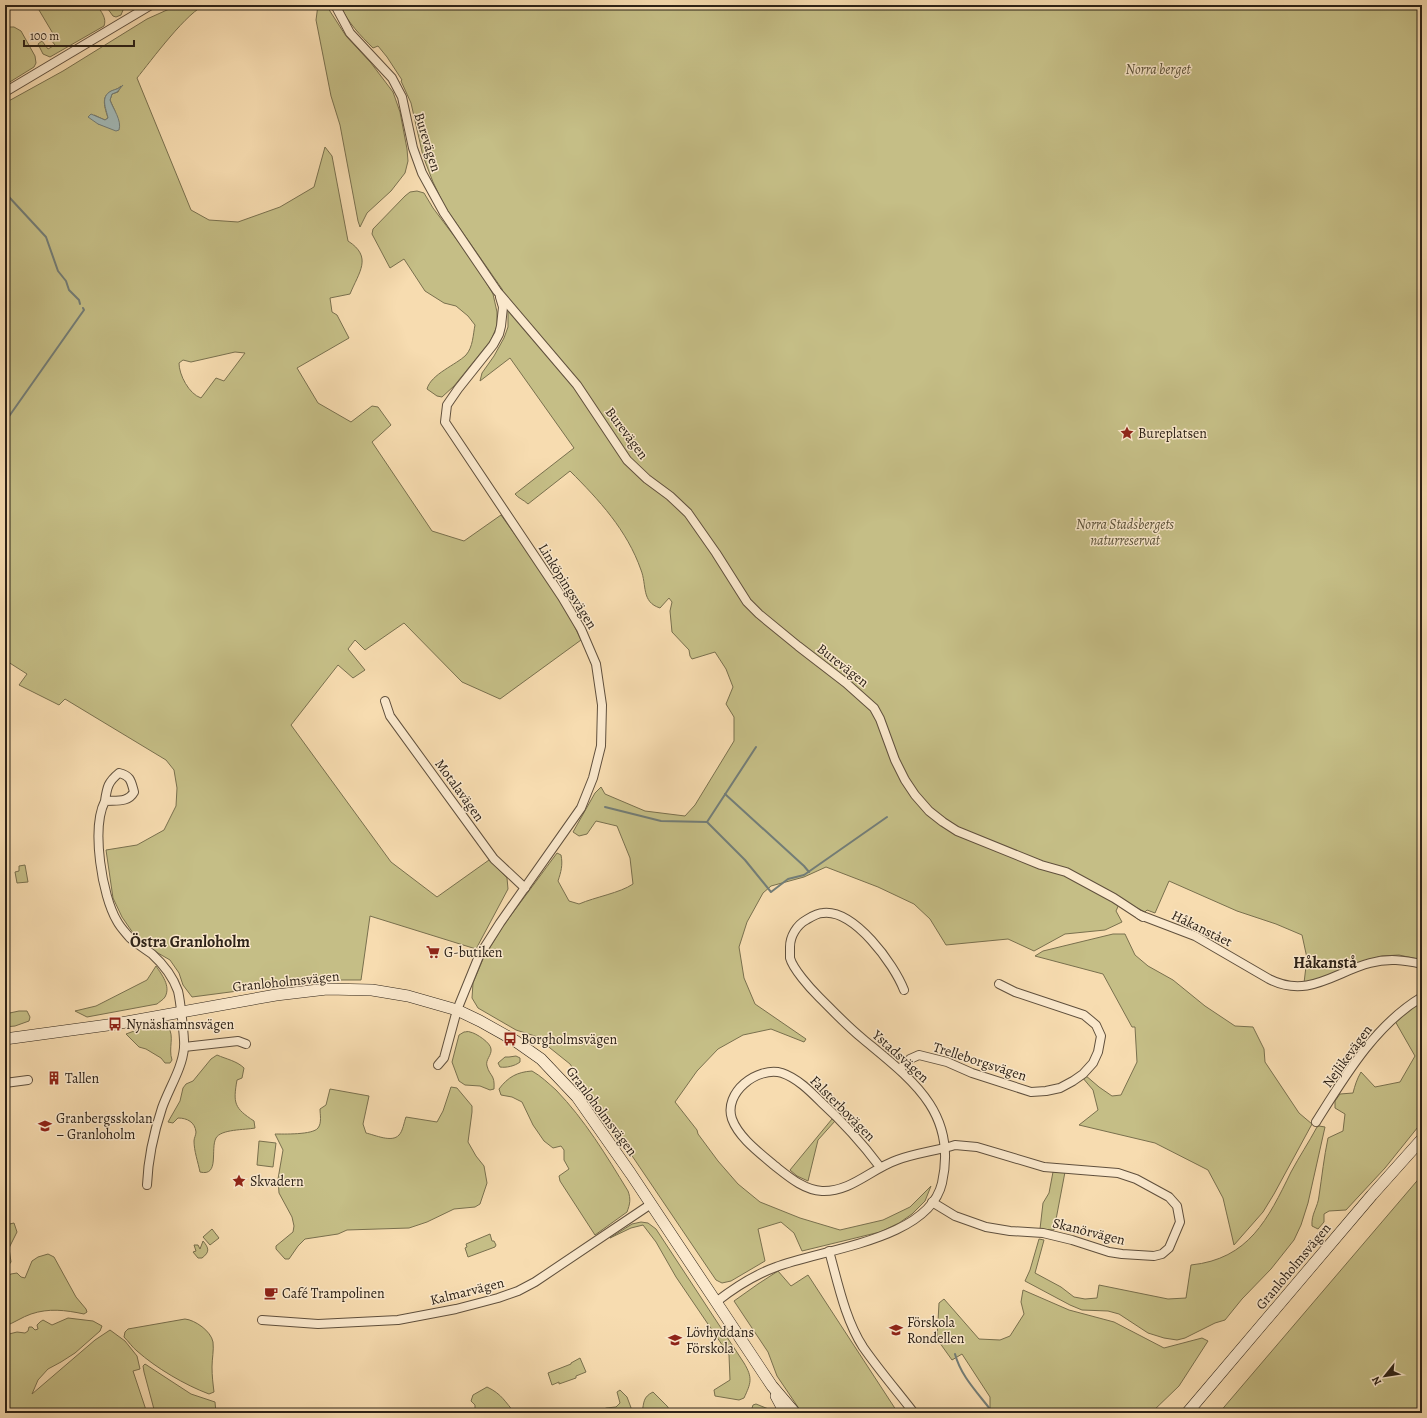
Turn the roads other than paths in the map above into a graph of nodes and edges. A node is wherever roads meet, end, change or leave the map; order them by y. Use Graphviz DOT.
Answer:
graph roads {
  1 [pos="151,5"];
  2 [pos="335,5"];
  3 [pos="5,92"];
  4 [pos="497,291"];
  5 [pos="385,701"];
  6 [pos="105,801"];
  7 [pos="977,839"];
  8 [pos="525,888"];
  9 [pos="1422,964"];
  10 [pos="999,984"];
  11 [pos="904,990"];
  12 [pos="1422,997"];
  13 [pos="457,1010"];
  14 [pos="180,1012"];
  15 [pos="5,1039"];
  16 [pos="246,1044"];
  17 [pos="184,1047"];
  18 [pos="438,1064"];
  19 [pos="900,1069"];
  20 [pos="28,1080"];
  21 [pos="5,1083"];
  22 [pos="1316,1122"];
  23 [pos="1422,1139"];
  24 [pos="946,1148"];
  25 [pos="880,1167"];
  26 [pos="147,1185"];
  27 [pos="932,1202"];
  28 [pos="651,1204"];
  29 [pos="829,1252"];
  30 [pos="716,1302"];
  31 [pos="262,1320"];
  32 [pos="772,1386"];
  33 [pos="785,1413"];
  34 [pos="795,1413"];
  35 [pos="914,1413"];
  36 [pos="1187,1413"];
  1 -- 3 [label="street"];
  2 -- 4 [label="street, Burevägen"];
  4 -- 7 [label="street, Burevägen"];
  4 -- 8 [label="street, Linköpingsvägen"];
  5 -- 8 [label="street, Motalavägen"];
  6 -- 14 [label="street"];
  7 -- 9 [label="street, Håkanstået"];
  8 -- 13 [label="street, Linköpingsvägen"];
  10 -- 19 [label="street, Trelleborgsvägen"];
  11 -- 19 [label="street, Ystadsvägen"];
  12 -- 22 [label="street, Nejlikevägen"];
  13 -- 14 [label="street, Granloholmsvägen"];
  13 -- 18 [label="street"];
  13 -- 28 [label="street, Granloholmsvägen"];
  14 -- 15 [label="street, Granloholmsvägen"];
  14 -- 17 [label="street"];
  16 -- 17 [label="street"];
  17 -- 26 [label="street"];
  19 -- 24 [label="street, Ystadsvägen"];
  20 -- 21 [label="street"];
  23 -- 36 [label="street, Granloholmsvägen"];
  24 -- 25 [label="street, Falsterbovägen"];
  24 -- 27 [label="street, Ystadsvägen"];
  24 -- 27 [label="street, Skanörvägen"];
  25 -- 25 [label="street, Falsterbovägen"];
  27 -- 29 [label="street, Ystadsvägen"];
  28 -- 30 [label="street, Granloholmsvägen"];
  28 -- 31 [label="street, Kalmarvägen"];
  29 -- 30 [label="street, Ystadsvägen"];
  29 -- 35 [label="street"];
  30 -- 32 [label="street, Granloholmsvägen"];
  32 -- 33 [label="street, Granloholmsvägen"];
  32 -- 34 [label="street, Granloholmsvägen"];
}
